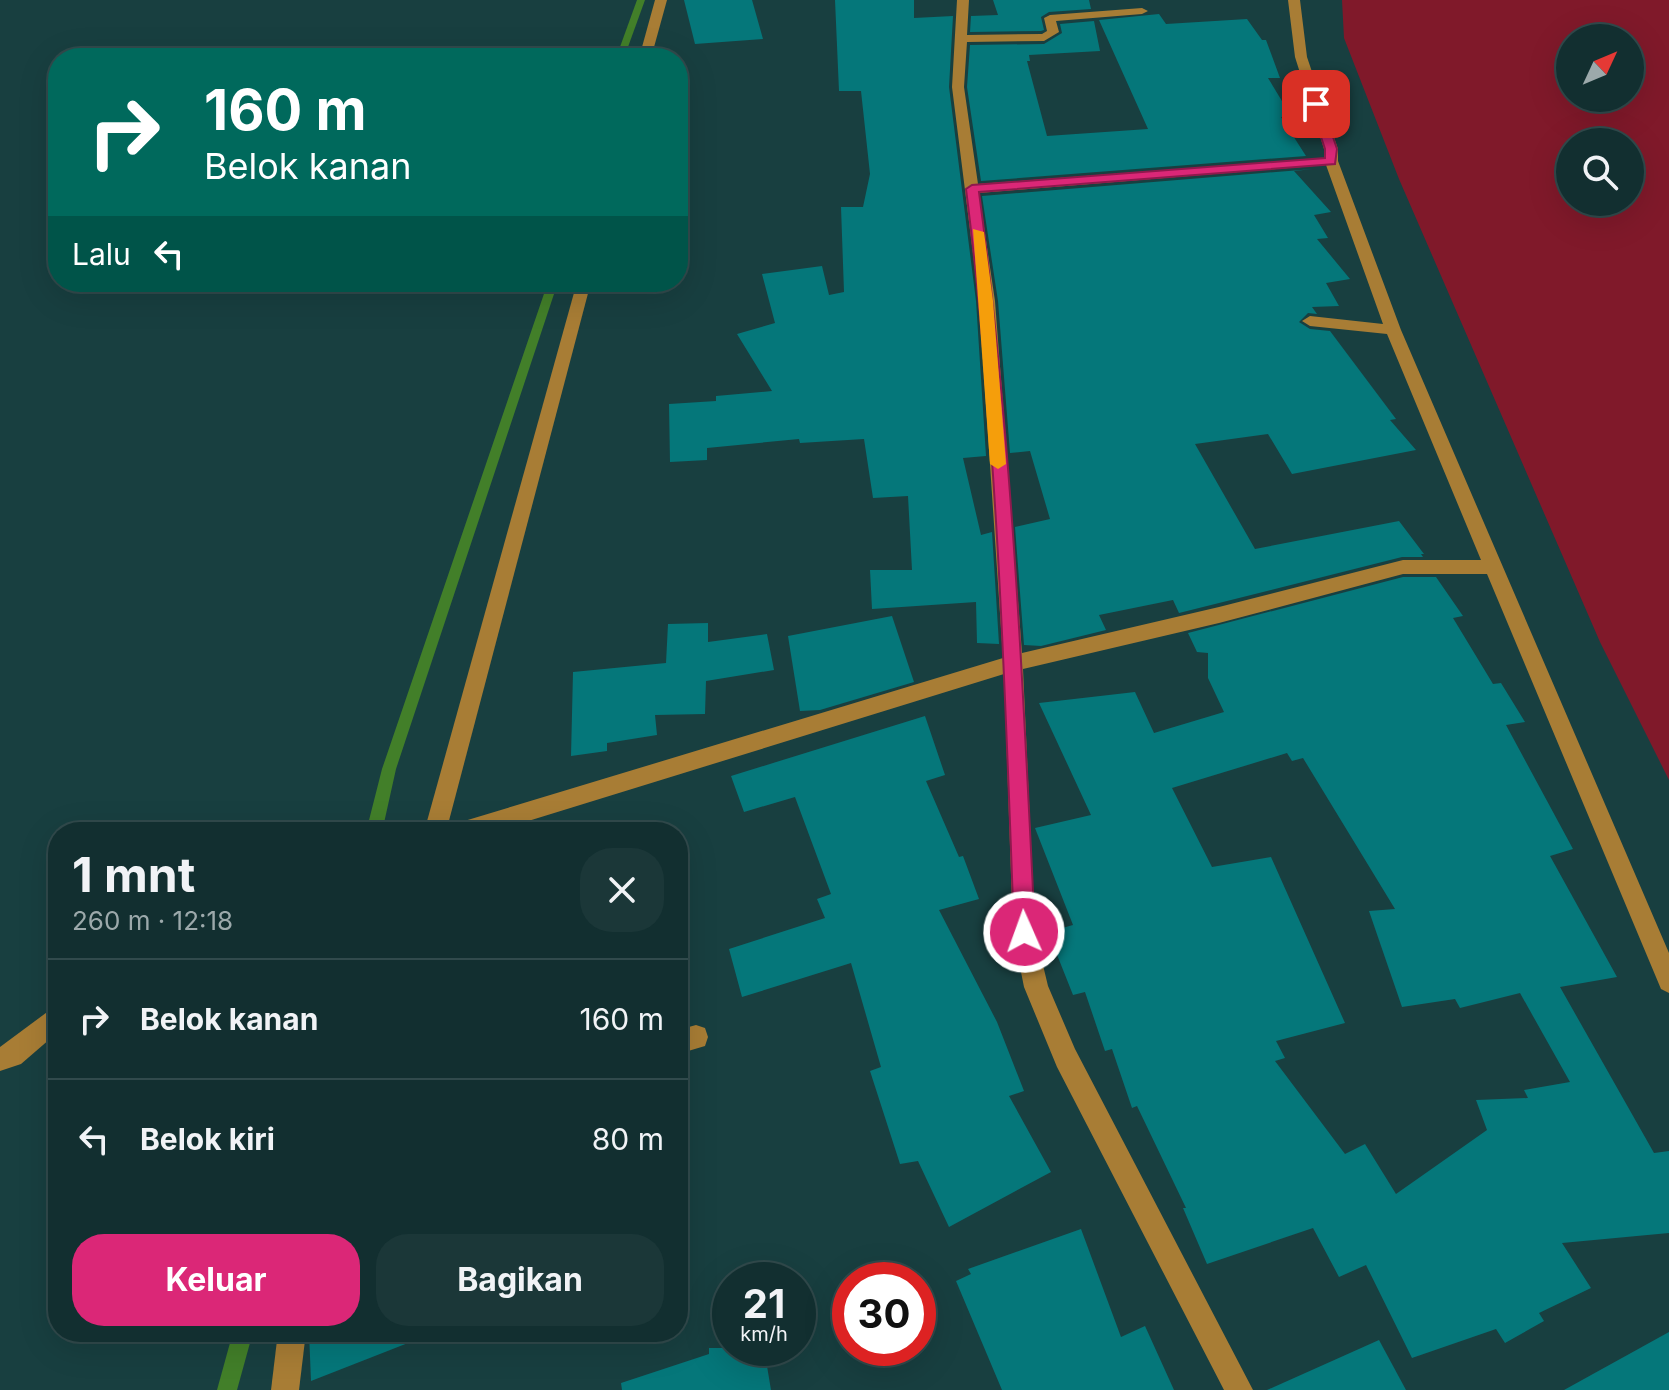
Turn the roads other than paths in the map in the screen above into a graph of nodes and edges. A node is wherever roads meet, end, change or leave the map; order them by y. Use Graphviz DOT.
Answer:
graph roads {
  1 [pos="661,0"];
  2 [pos="963,0"];
  3 [pos="1294,0"];
  4 [pos="1142,11"];
  5 [pos="961,39"];
  6 [pos="648,48"];
  7 [pos="1331,161"];
  8 [pos="972,189"];
  9 [pos="581,292"];
  10 [pos="1310,321"];
  11 [pos="1393,330"];
  12 [pos="1493,567"];
  13 [pos="1013,663"];
  14 [pos="438,822"];
  15 [pos="494,822"];
  16 [pos="1669,981"];
  17 [pos="48,1024"];
  18 [pos="0,1059"];
  19 [pos="291,1342"];
  20 [pos="285,1390"];
  21 [pos="1239,1390"];
  1 -- 6 [label="street"];
  2 -- 5 [label="street"];
  3 -- 7 [label="street"];
  4 -- 5 [label="street"];
  5 -- 8 [label="street"];
  7 -- 8 [label="street"];
  7 -- 11 [label="street"];
  8 -- 13 [label="street"];
  9 -- 14 [label="street"];
  10 -- 11 [label="street"];
  11 -- 12 [label="street"];
  12 -- 13 [label="street"];
  12 -- 16 [label="street"];
  13 -- 15 [label="street"];
  13 -- 21 [label="street"];
  17 -- 18 [label="street"];
  19 -- 20 [label="street"];
}
